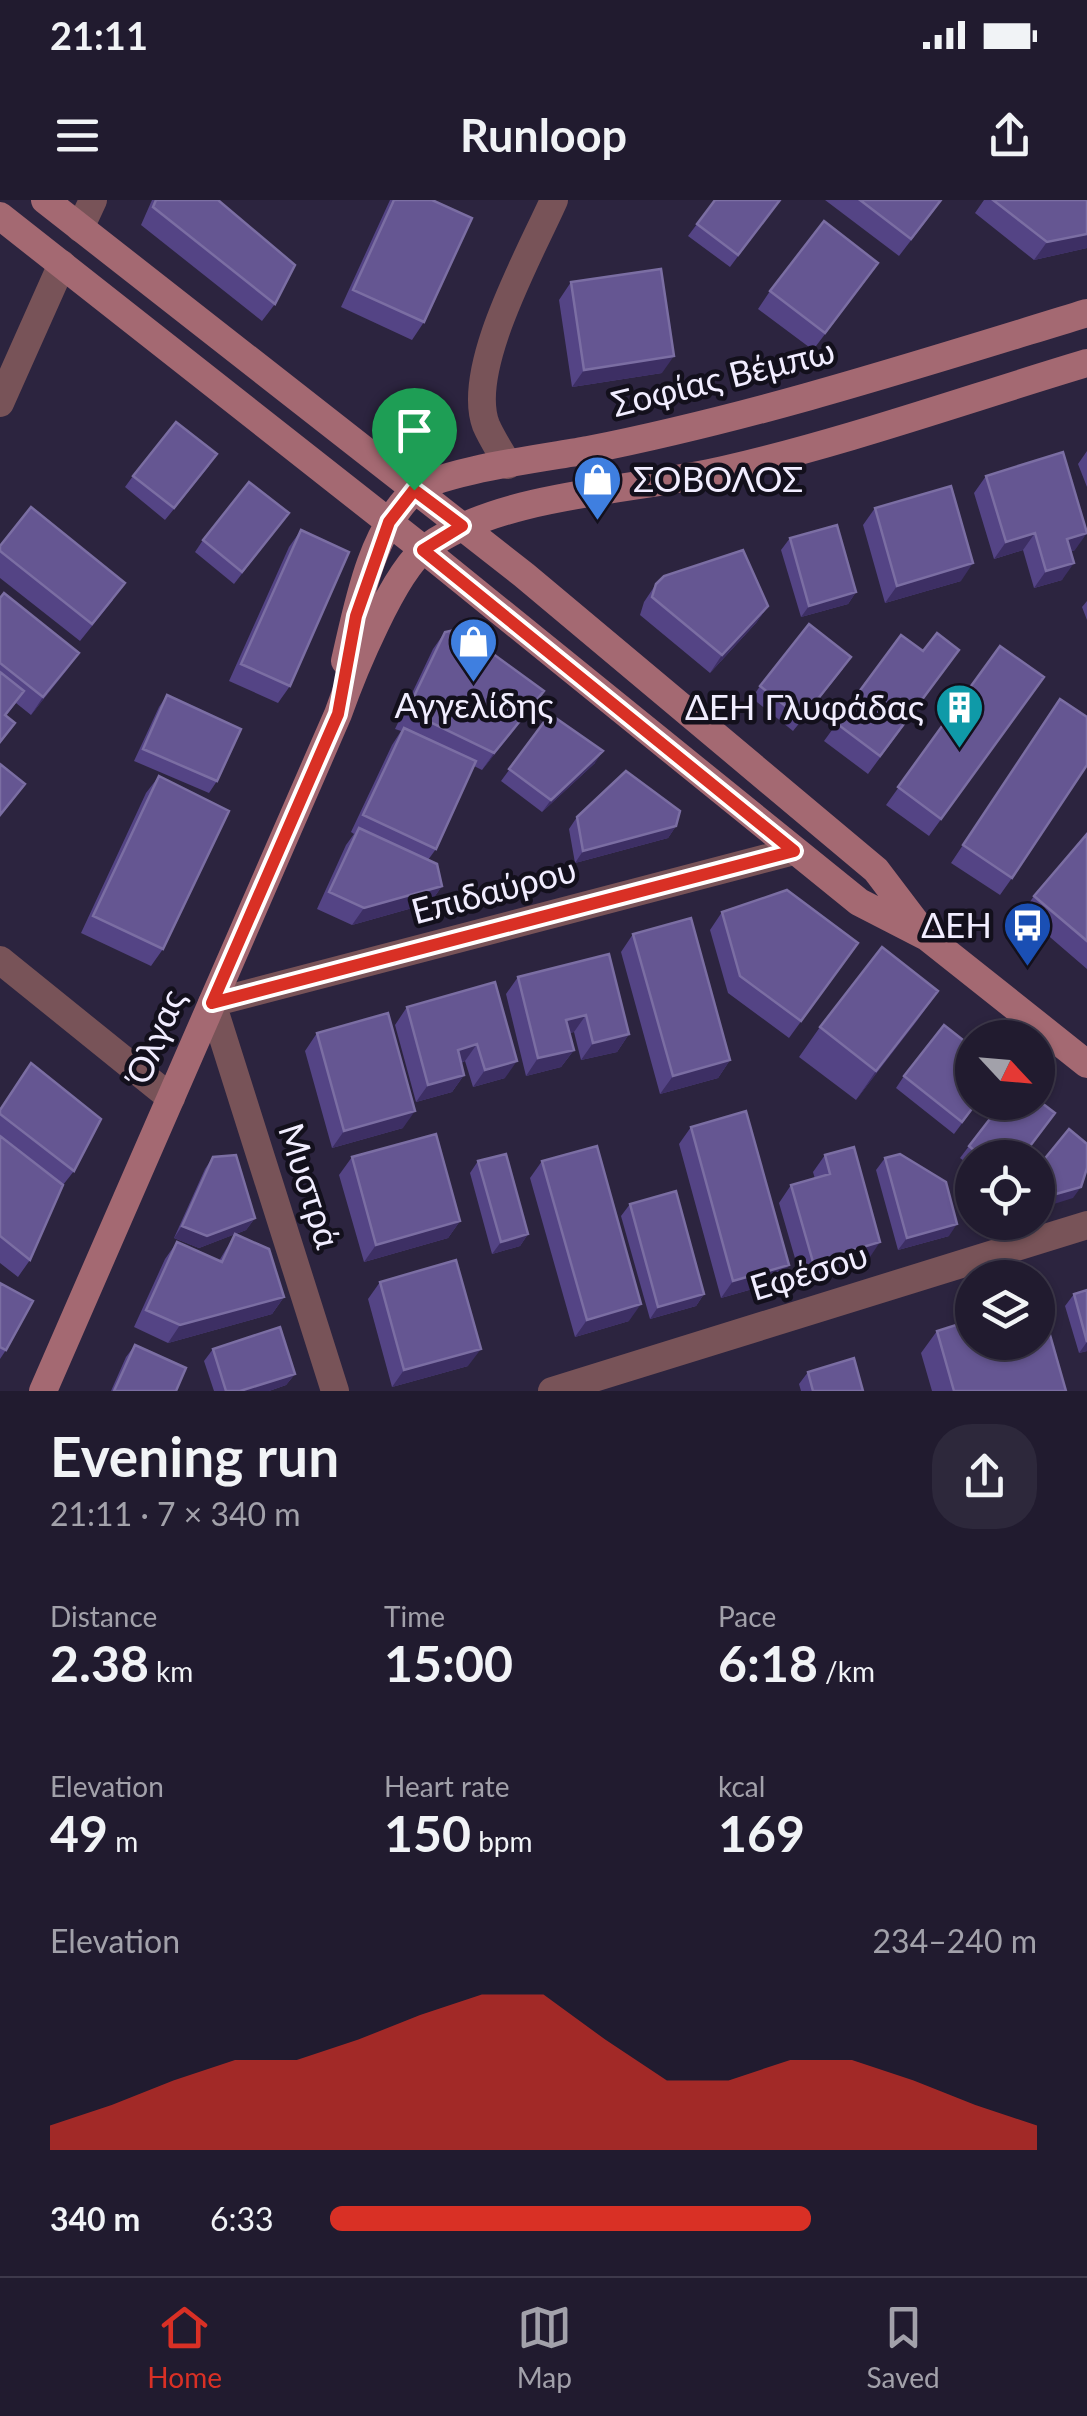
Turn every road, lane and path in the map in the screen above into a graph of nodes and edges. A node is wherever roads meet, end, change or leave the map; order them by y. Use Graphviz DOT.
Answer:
graph roads {
  1 [pos="45,200"];
  2 [pos="93,200"];
  3 [pos="554,200"];
  4 [pos="0,216"];
  5 [pos="80,228"];
  6 [pos="62,264"];
  7 [pos="1087,313"];
  8 [pos="1087,363"];
  9 [pos="0,402"];
  10 [pos="508,466"];
  11 [pos="414,490"];
  12 [pos="389,522"];
  13 [pos="462,526"];
  14 [pos="423,550"];
  15 [pos="338,714"];
  16 [pos="794,851"];
  17 [pos="926,937"];
  18 [pos="0,960"];
  19 [pos="212,1003"];
  20 [pos="1087,1064"];
  21 [pos="171,1098"];
  22 [pos="1087,1225"];
  23 [pos="43,1391"];
  24 [pos="335,1391"];
  25 [pos="552,1391"];
  1 -- 5 [label="main road"];
  2 -- 5 [label="street"];
  3 -- 10 [label="street"];
  4 -- 6 [label="main road"];
  5 -- 11 [label="main road"];
  6 -- 9 [label="street"];
  6 -- 12 [label="main road"];
  7 -- 10 [label="main road, Σοφίας Βέμπω"];
  8 -- 13 [label="main road"];
  10 -- 11 [label="main road, Σοφίας Βέμπω"];
  11 -- 12 [label="main road"];
  11 -- 13 [label="main road"];
  12 -- 14 [label="main road"];
  12 -- 15 [label="main road, Όλγας"];
  13 -- 14 [label="main road"];
  13 -- 17 [label="main road"];
  14 -- 15 [label="main road, Όλγας"];
  14 -- 16 [label="main road"];
  15 -- 19 [label="main road, Όλγας"];
  16 -- 17 [label="main road"];
  16 -- 19 [label="street, Επιδαύρου"];
  17 -- 20 [label="main road"];
  18 -- 21 [label="street"];
  19 -- 21 [label="main road, Όλγας"];
  19 -- 24 [label="street, Μυστρά"];
  21 -- 23 [label="main road, Όλγας"];
  22 -- 25 [label="street, Εφέσου"];
}
